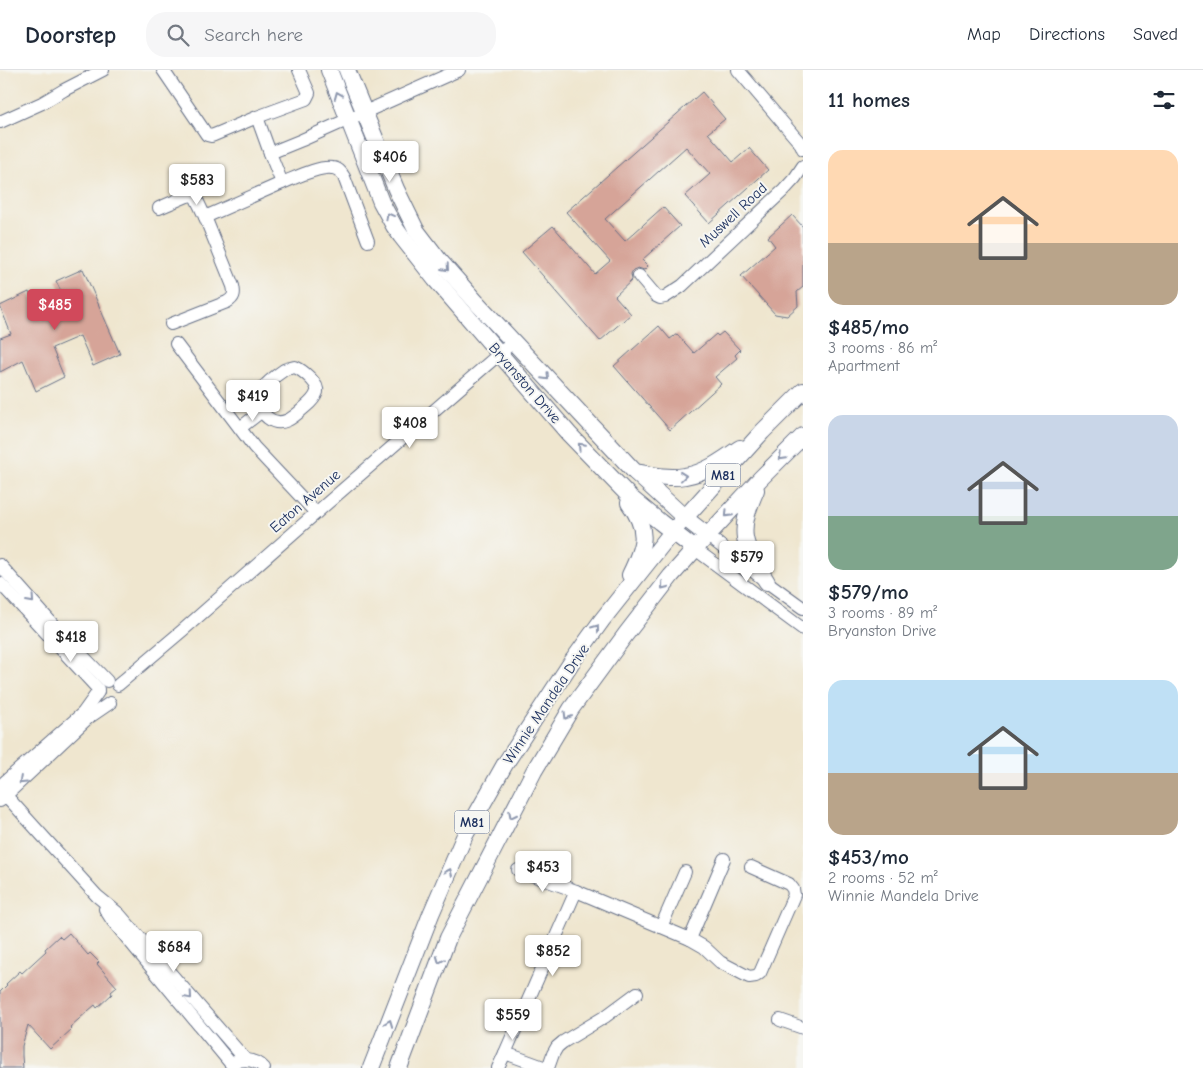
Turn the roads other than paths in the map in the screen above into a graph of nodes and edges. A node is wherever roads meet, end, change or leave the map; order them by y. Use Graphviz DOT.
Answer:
graph roads {
  1 [pos="103,70"];
  2 [pos="163,70"];
  3 [pos="299,70"];
  4 [pos="328,70"];
  5 [pos="347,70"];
  6 [pos="459,70"];
  7 [pos="738,70"];
  8 [pos="363,112"];
  9 [pos="257,118"];
  10 [pos="348,119"];
  11 [pos="0,122"];
  12 [pos="803,149"];
  13 [pos="270,153"];
  14 [pos="803,166"];
  15 [pos="282,183"];
  16 [pos="159,208"];
  17 [pos="205,217"];
  18 [pos="368,241"];
  19 [pos="639,276"];
  20 [pos="171,324"];
  21 [pos="513,342"];
  22 [pos="176,344"];
  23 [pos="500,354"];
  24 [pos="803,391"];
  25 [pos="262,411"];
  26 [pos="240,428"];
  27 [pos="762,432"];
  28 [pos="803,436"];
  29 [pos="635,472"];
  30 [pos="760,479"];
  31 [pos="615,481"];
  32 [pos="316,512"];
  33 [pos="685,518"];
  34 [pos="672,532"];
  35 [pos="708,536"];
  36 [pos="695,549"];
  37 [pos="0,565"];
  38 [pos="767,582"];
  39 [pos="0,583"];
  40 [pos="618,600"];
  41 [pos="803,608"];
  42 [pos="803,629"];
  43 [pos="105,687"];
  44 [pos="110,703"];
  45 [pos="2,793"];
  46 [pos="724,859"];
  47 [pos="751,867"];
  48 [pos="518,870"];
  49 [pos="685,872"];
  50 [pos="576,891"];
  51 [pos="97,896"];
  52 [pos="661,927"];
  53 [pos="690,940"];
  54 [pos="637,993"];
  55 [pos="780,1020"];
  56 [pos="803,1028"];
  57 [pos="505,1052"];
  58 [pos="245,1059"];
  59 [pos="229,1066"];
  60 [pos="264,1068"];
  61 [pos="371,1068"];
  62 [pos="399,1068"];
  63 [pos="498,1068"];
  64 [pos="547,1068"];
  1 -- 11 [label="street"];
  2 -- 9 [label="street"];
  3 -- 9 [label="street"];
  10 -- 4 [label="main road, Bryanston Drive, one-way"];
  5 -- 8 [label="main road, Bryanston Drive"];
  6 -- 8 [label="street"];
  7 -- 12 [label="street"];
  8 -- 10 [label="street"];
  8 -- 21 [label="main road, Bryanston Drive, one-way"];
  9 -- 13 [label="street"];
  10 -- 13 [label="street"];
  23 -- 10 [label="main road, Bryanston Drive, one-way"];
  13 -- 15 [label="street"];
  14 -- 19 [label="street, Muswell Road"];
  15 -- 17 [label="street"];
  15 -- 18 [label="street"];
  16 -- 17 [label="street"];
  17 -- 20 [label="street"];
  21 -- 23 [label="street, Eaton Avenue"];
  21 -- 29 [label="main road, Bryanston Drive, one-way"];
  22 -- 26 [label="street"];
  31 -- 23 [label="main road, Bryanston Drive, one-way"];
  23 -- 32 [label="street, Eaton Avenue"];
  24 -- 27 [label="main road, Winnie Mandela Drive / M81"];
  25 -- 25 [label="street"];
  25 -- 26 [label="street"];
  26 -- 32 [label="street"];
  29 -- 27 [label="main road, one-way"];
  27 -- 33 [label="main road, Winnie Mandela Drive / M81"];
  28 -- 30 [label="main road, Winnie Mandela Drive / M81, one-way"];
  29 -- 33 [label="main road, Bryanston Drive"];
  30 -- 35 [label="main road, Winnie Mandela Drive / M81, one-way"];
  30 -- 38 [label="main road"];
  31 -- 34 [label="main road, Bryanston Drive"];
  31 -- 40 [label="main road"];
  32 -- 43 [label="street, Eaton Avenue"];
  33 -- 34 [label="main road, Winnie Mandela Drive / M81"];
  33 -- 35 [label="main road, Bryanston Drive"];
  34 -- 36 [label="main road, Bryanston Drive"];
  34 -- 40 [label="main road, Winnie Mandela Drive / M81"];
  35 -- 36 [label="main road, Winnie Mandela Drive / M81"];
  35 -- 38 [label="street, Bryanston Drive"];
  36 -- 42 [label="street, Bryanston Drive"];
  36 -- 62 [label="main road, Winnie Mandela Drive / M81, one-way"];
  37 -- 43 [label="street, one-way"];
  38 -- 41 [label="street, Bryanston Drive"];
  39 -- 43 [label="street"];
  61 -- 40 [label="main road, Winnie Mandela Drive / M81, one-way"];
  43 -- 44 [label="street"];
  43 -- 44 [label="street"];
  43 -- 45 [label="street, Eaton Avenue"];
  44 -- 45 [label="street, one-way"];
  45 -- 51 [label="street"];
  46 -- 53 [label="street"];
  47 -- 53 [label="street"];
  48 -- 50 [label="street"];
  49 -- 52 [label="street"];
  50 -- 52 [label="street"];
  50 -- 57 [label="street"];
  51 -- 58 [label="street, one-way"];
  51 -- 59 [label="street"];
  52 -- 53 [label="street"];
  54 -- 64 [label="street"];
  55 -- 56 [label="street"];
  57 -- 63 [label="street"];
  57 -- 64 [label="street"];
  58 -- 59 [label="street"];
  58 -- 60 [label="street"];
}
